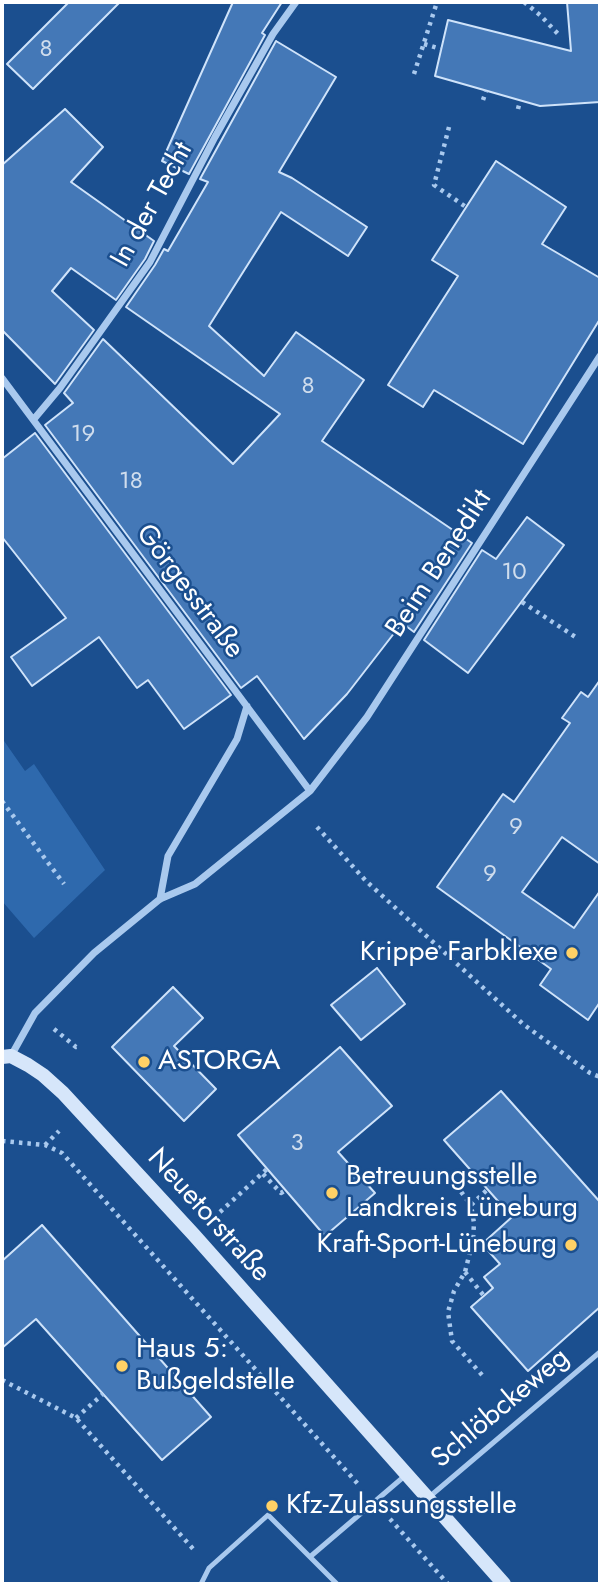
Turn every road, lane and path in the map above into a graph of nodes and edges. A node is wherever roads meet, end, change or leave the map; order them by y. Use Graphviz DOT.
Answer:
graph roads {
  1 [pos="296,2"];
  2 [pos="437,2"];
  3 [pos="524,2"];
  4 [pos="561,37"];
  5 [pos="424,44"];
  6 [pos="441,49"];
  7 [pos="414,74"];
  8 [pos="486,91"];
  9 [pos="483,100"];
  10 [pos="520,101"];
  11 [pos="517,109"];
  12 [pos="449,127"];
  13 [pos="466,207"];
  14 [pos="600,356"];
  15 [pos="2,378"];
  16 [pos="34,419"];
  17 [pos="522,602"];
  18 [pos="577,638"];
  19 [pos="247,706"];
  20 [pos="310,791"];
  21 [pos="2,801"];
  22 [pos="317,827"];
  23 [pos="64,884"];
  24 [pos="160,899"];
  25 [pos="6,1056"];
  26 [pos="600,1077"];
  27 [pos="64,1126"];
  28 [pos="2,1141"];
  29 [pos="45,1145"];
  30 [pos="456,1185"];
  31 [pos="488,1189"];
  32 [pos="286,1191"];
  33 [pos="471,1205"];
  34 [pos="220,1212"];
  35 [pos="464,1272"];
  36 [pos="484,1296"];
  37 [pos="600,1352"];
  38 [pos="482,1375"];
  39 [pos="2,1380"];
  40 [pos="103,1394"];
  41 [pos="76,1418"];
  42 [pos="407,1474"];
  43 [pos="428,1498"];
  44 [pos="374,1502"];
  45 [pos="427,1547"];
  46 [pos="421,1553"];
  47 [pos="311,1556"];
  48 [pos="209,1568"];
  49 [pos="201,1584"];
  50 [pos="337,1584"];
  51 [pos="448,1584"];
  52 [pos="504,1584"];
  1 -- 16 [label="street, In der Techt"];
  2 -- 5 [label="path"];
  3 -- 4 [label="path"];
  5 -- 6 [label="path"];
  5 -- 7 [label="path"];
  8 -- 9 [label="path"];
  10 -- 11 [label="path"];
  12 -- 13 [label="path"];
  14 -- 20 [label="street, Beim Benedikt"];
  15 -- 16 [label="street, Görgesstraße"];
  16 -- 19 [label="street, Görgesstraße"];
  17 -- 18 [label="path"];
  19 -- 20 [label="street, Görgesstraße"];
  19 -- 24 [label="street"];
  20 -- 24 [label="street, Neuetorstraße"];
  21 -- 23 [label="path"];
  22 -- 26 [label="path"];
  24 -- 25 [label="street, Neuetorstraße"];
  25 -- 42 [label="main road, Neuetorstraße"];
  27 -- 29 [label="path"];
  28 -- 29 [label="path"];
  29 -- 44 [label="path"];
  30 -- 33 [label="path"];
  31 -- 33 [label="path"];
  32 -- 34 [label="path"];
  33 -- 35 [label="path"];
  35 -- 36 [label="path"];
  35 -- 38 [label="path"];
  37 -- 43 [label="lane, Schlöbckeweg"];
  39 -- 41 [label="path"];
  40 -- 41 [label="path"];
  41 -- 48 [label="path"];
  42 -- 43 [label="main road, Neuetorstraße"];
  42 -- 44 [label="lane"];
  43 -- 52 [label="main road, Neuetorstraße"];
  44 -- 46 [label="path"];
  44 -- 47 [label="lane"];
  45 -- 46 [label="path"];
  46 -- 51 [label="path"];
  47 -- 48 [label="lane"];
  47 -- 50 [label="lane"];
  48 -- 49 [label="lane"];
}
